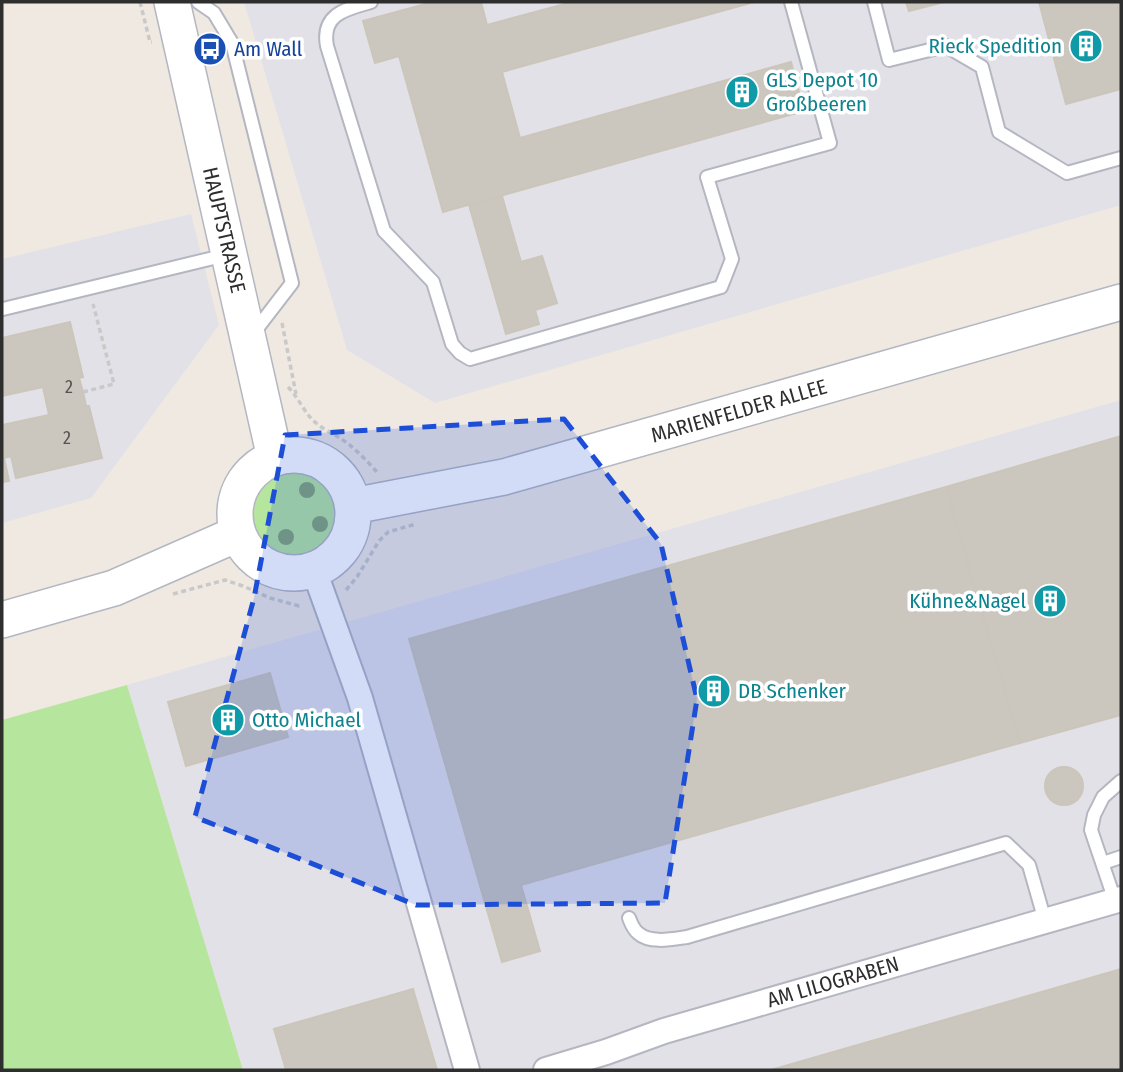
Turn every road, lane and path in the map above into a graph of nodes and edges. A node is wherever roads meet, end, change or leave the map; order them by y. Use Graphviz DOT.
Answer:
graph roads {
  1 [pos="172,2"];
  2 [pos="198,2"];
  3 [pos="371,2"];
  4 [pos="791,2"];
  5 [pos="874,2"];
  6 [pos="1121,159"];
  7 [pos="230,254"];
  8 [pos="90,288"];
  9 [pos="278,302"];
  10 [pos="1121,302"];
  11 [pos="3,309"];
  12 [pos="249,339"];
  13 [pos="286,385"];
  14 [pos="83,392"];
  15 [pos="297,396"];
  16 [pos="275,458"];
  17 [pos="376,513"];
  18 [pos="237,534"];
  19 [pos="314,570"];
  20 [pos="2,620"];
  21 [pos="1121,781"];
  22 [pos="1121,857"];
  23 [pos="1102,863"];
  24 [pos="1118,900"];
  25 [pos="629,918"];
  26 [pos="1045,921"];
  27 [pos="467,1070"];
  28 [pos="545,1070"];
  1 -- 7 [label="street, HAUPTSTRASSE"];
  2 -- 9 [label="lane"];
  3 -- 4 [label="lane"];
  5 -- 6 [label="lane"];
  7 -- 8 [label="lane"];
  7 -- 12 [label="street, HAUPTSTRASSE"];
  8 -- 11 [label="lane"];
  8 -- 14 [label="path"];
  9 -- 12 [label="lane"];
  9 -- 15 [label="path"];
  10 -- 17 [label="street, MARIENFELDER ALLEE"];
  12 -- 16 [label="street, HAUPTSTRASSE"];
  13 -- 15 [label="path"];
  15 -- 17 [label="path"];
  16 -- 17 [label="street"];
  16 -- 18 [label="street"];
  17 -- 19 [label="street"];
  18 -- 19 [label="street"];
  18 -- 20 [label="street"];
  19 -- 27 [label="street"];
  21 -- 23 [label="lane"];
  22 -- 23 [label="lane"];
  23 -- 24 [label="lane"];
  24 -- 26 [label="street, AM LILOGRABEN"];
  25 -- 26 [label="lane"];
  26 -- 28 [label="street, AM LILOGRABEN"];
}
